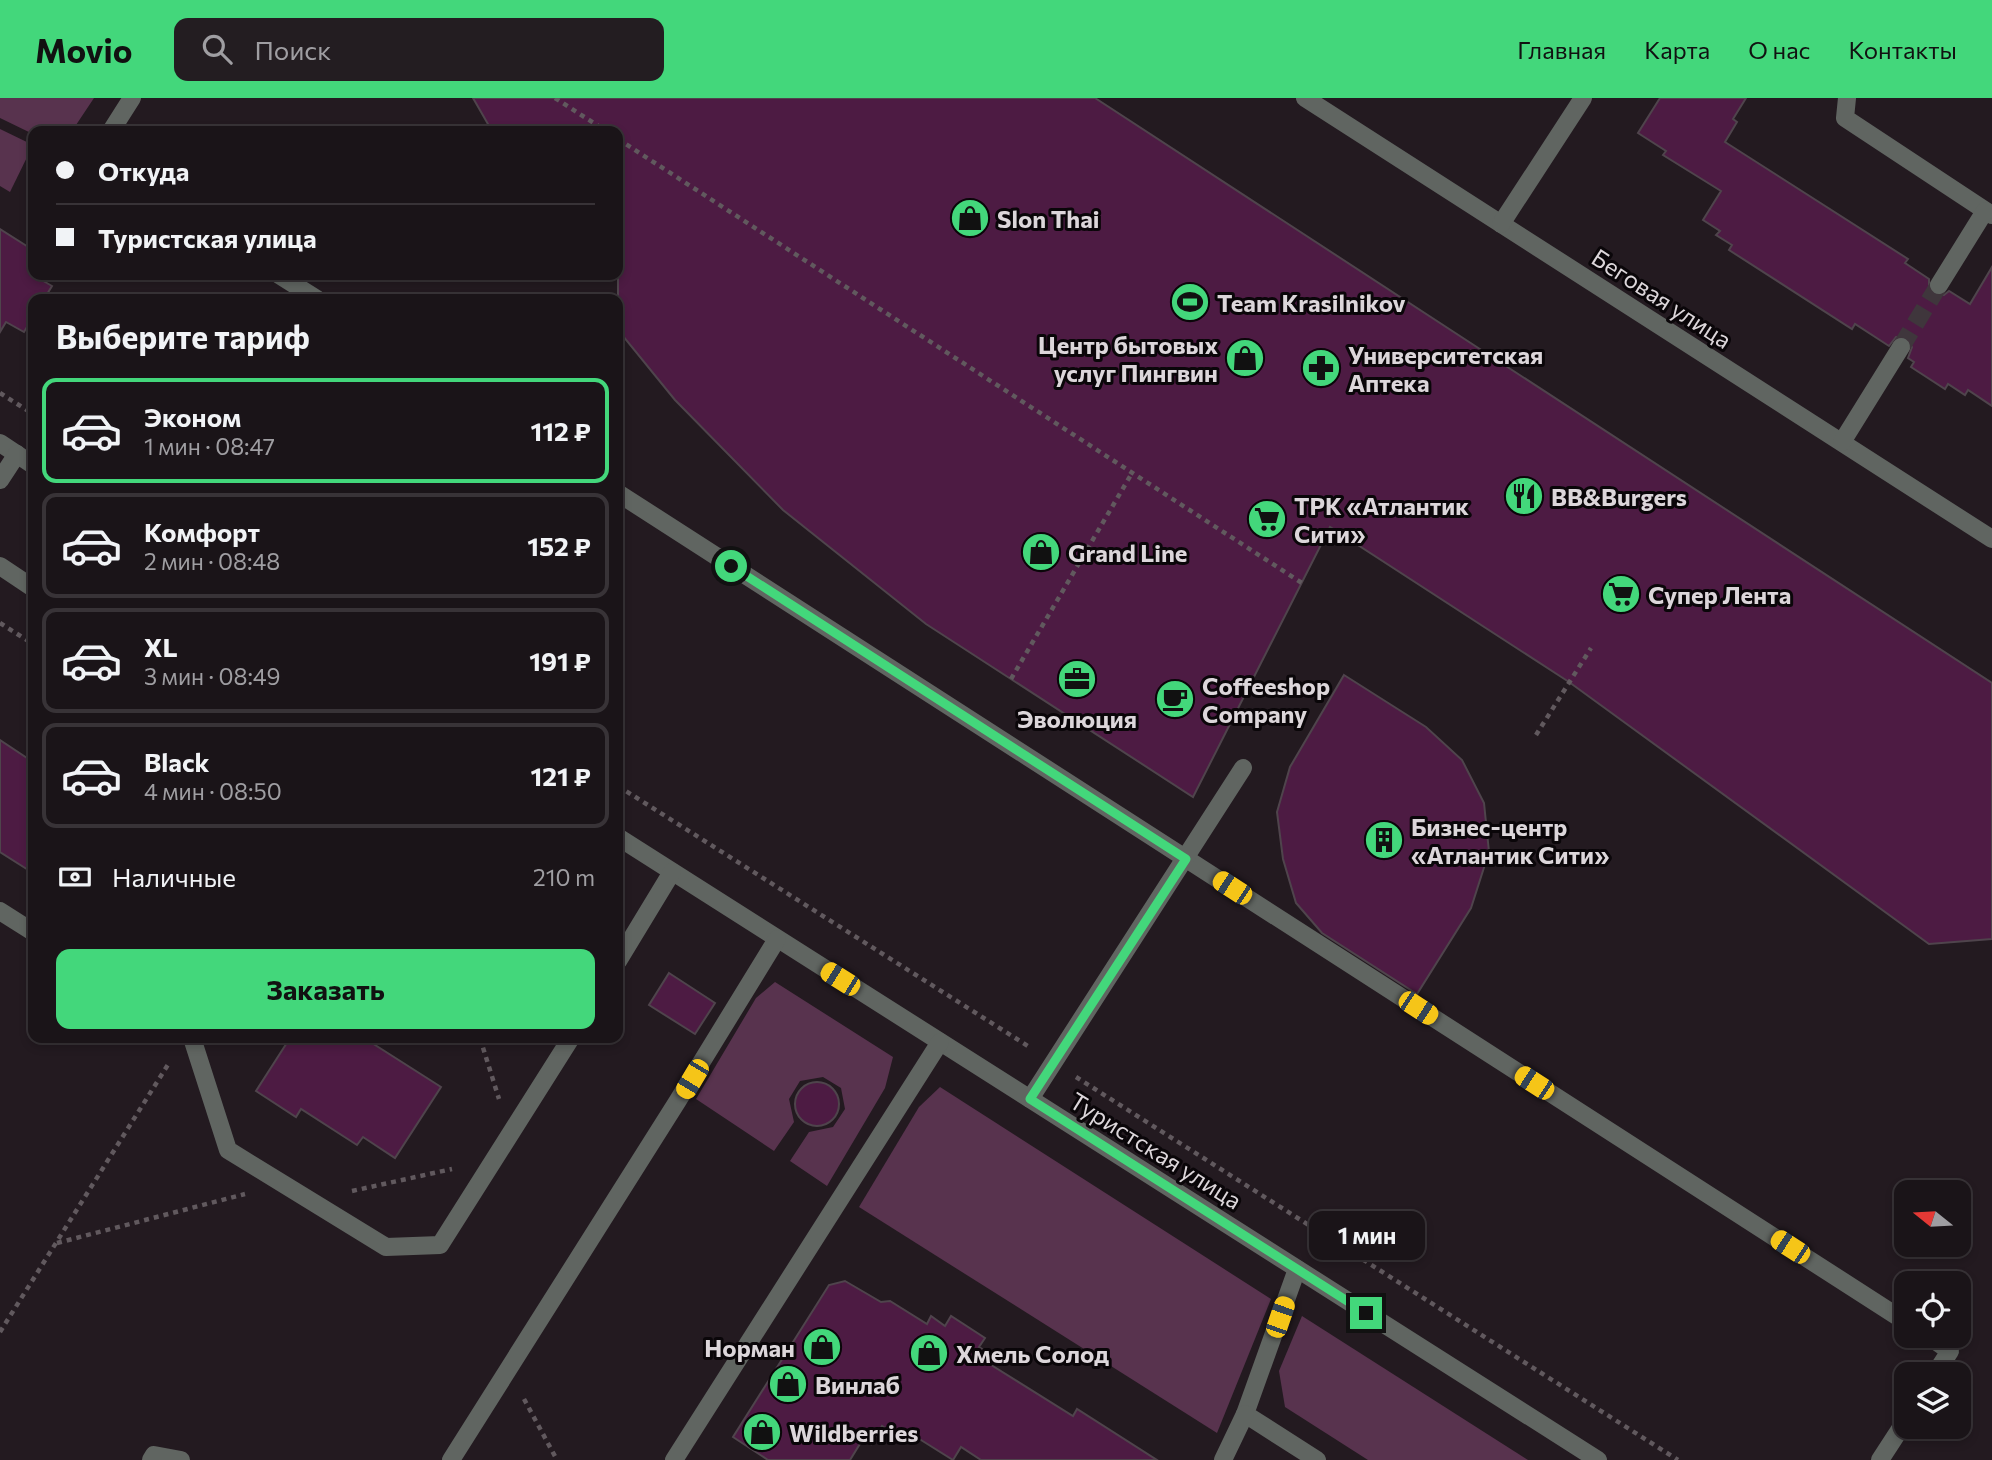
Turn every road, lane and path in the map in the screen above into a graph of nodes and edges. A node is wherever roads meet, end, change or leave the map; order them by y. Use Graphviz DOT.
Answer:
graph roads {
  1 [pos="132,98"];
  2 [pos="555,98"];
  3 [pos="1305,98"];
  4 [pos="1583,98"];
  5 [pos="1847,98"];
  6 [pos="114,126"];
  7 [pos="598,126"];
  8 [pos="623,142"];
  9 [pos="1989,213"];
  10 [pos="1501,224"];
  11 [pos="287,280"];
  12 [pos="1939,285"];
  13 [pos="309,294"];
  14 [pos="1901,347"];
  15 [pos="0,393"];
  16 [pos="28,411"];
  17 [pos="1842,442"];
  18 [pos="0,443"];
  19 [pos="17,454"];
  20 [pos="28,462"];
  21 [pos="1132,472"];
  22 [pos="0,480"];
  23 [pos="623,496"];
  24 [pos="1992,539"];
  25 [pos="0,566"];
  26 [pos="1302,583"];
  27 [pos="28,585"];
  28 [pos="0,623"];
  29 [pos="28,641"];
  30 [pos="1591,648"];
  31 [pos="1011,679"];
  32 [pos="1536,735"];
  33 [pos="1243,768"];
  34 [pos="623,789"];
  35 [pos="623,840"];
  36 [pos="1186,859"];
  37 [pos="673,872"];
  38 [pos="0,911"];
  39 [pos="28,929"];
  40 [pos="778,939"];
  41 [pos="623,953"];
  42 [pos="940,1042"];
  43 [pos="194,1043"];
  44 [pos="482,1043"];
  45 [pos="567,1043"];
  46 [pos="171,1061"];
  47 [pos="1054,1063"];
  48 [pos="1030,1099"];
  49 [pos="510,1133"];
  50 [pos="494,1159"];
  51 [pos="283,1184"];
  52 [pos="310,1201"];
  53 [pos="56,1243"];
  54 [pos="1297,1269"];
  55 [pos="1894,1314"];
  56 [pos="0,1332"];
  57 [pos="1946,1348"];
  58 [pos="1943,1362"];
  59 [pos="508,1370"];
  60 [pos="1245,1414"];
  61 [pos="1894,1438"];
  62 [pos="151,1460"];
  63 [pos="181,1460"];
  64 [pos="451,1460"];
  65 [pos="557,1460"];
  66 [pos="674,1460"];
  67 [pos="1223,1460"];
  68 [pos="1317,1460"];
  69 [pos="1598,1460"];
  70 [pos="1678,1460"];
  71 [pos="1880,1460"];
  1 -- 6 [label="street"];
  2 -- 7 [label="path"];
  3 -- 10 [label="street, Беговая улица"];
  4 -- 10 [label="street"];
  5 -- 9 [label="street"];
  8 -- 21 [label="path"];
  9 -- 12 [label="street"];
  10 -- 17 [label="street, Беговая улица"];
  11 -- 13 [label="street"];
  14 -- 17 [label="street"];
  15 -- 16 [label="path"];
  17 -- 24 [label="street, Беговая улица"];
  18 -- 19 [label="street"];
  19 -- 20 [label="street"];
  19 -- 22 [label="street"];
  21 -- 26 [label="path"];
  21 -- 31 [label="path"];
  23 -- 36 [label="street"];
  25 -- 27 [label="street"];
  28 -- 29 [label="path"];
  30 -- 32 [label="path"];
  33 -- 36 [label="street"];
  34 -- 47 [label="path"];
  35 -- 37 [label="street, Туристская улица"];
  36 -- 47 [label="street"];
  36 -- 55 [label="street"];
  37 -- 40 [label="street, Туристская улица"];
  37 -- 41 [label="street"];
  38 -- 39 [label="street"];
  40 -- 42 [label="street, Туристская улица"];
  40 -- 59 [label="street"];
  42 -- 48 [label="street, Туристская улица"];
  42 -- 66 [label="street"];
  43 -- 51 [label="street"];
  44 -- 49 [label="path"];
  45 -- 49 [label="street"];
  46 -- 53 [label="path"];
  47 -- 48 [label="street"];
  47 -- 70 [label="path"];
  48 -- 54 [label="street, Туристская улица"];
  49 -- 50 [label="street"];
  50 -- 52 [label="path"];
  50 -- 52 [label="street"];
  51 -- 52 [label="street"];
  51 -- 53 [label="path"];
  53 -- 56 [label="path"];
  54 -- 60 [label="street"];
  54 -- 69 [label="street, Туристская улица"];
  57 -- 58 [label="street"];
  59 -- 64 [label="street"];
  59 -- 65 [label="path"];
  60 -- 67 [label="street"];
  60 -- 68 [label="street"];
  61 -- 71 [label="street"];
  62 -- 63 [label="street"];
}
